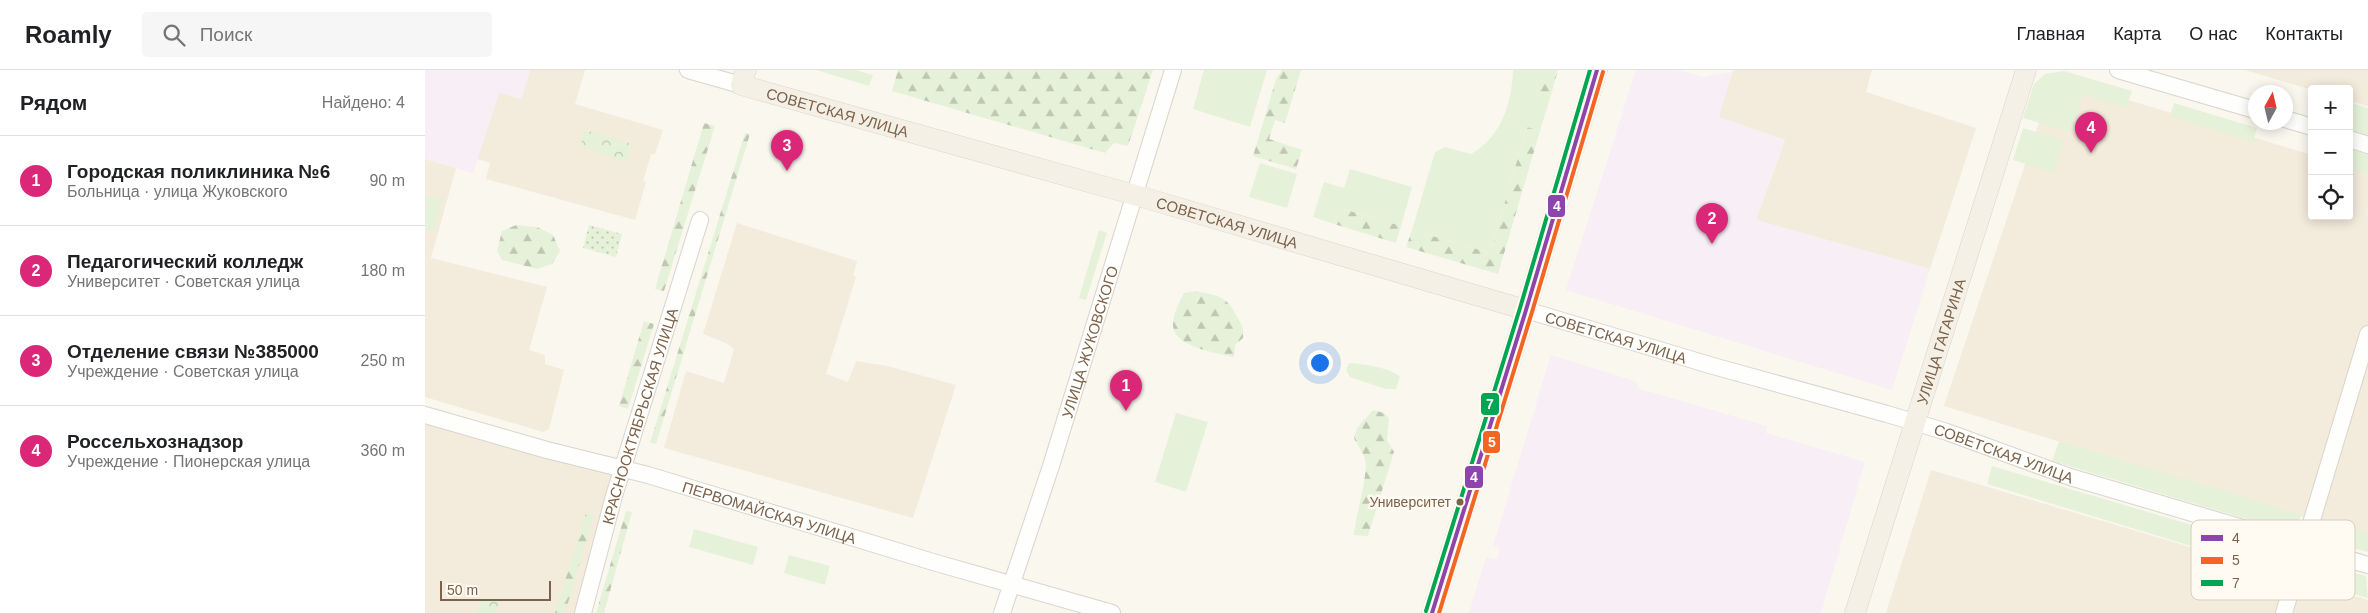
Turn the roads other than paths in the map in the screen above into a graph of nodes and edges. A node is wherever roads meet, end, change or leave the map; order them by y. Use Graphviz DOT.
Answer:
graph roads {
  1 [pos="688,70"];
  2 [pos="1173,70"];
  3 [pos="1597,70"];
  4 [pos="2026,70"];
  5 [pos="2118,70"];
  6 [pos="744,77"];
  7 [pos="2248,108"];
  8 [pos="2293,121"];
  9 [pos="2308,126"];
  10 [pos="2353,140"];
  11 [pos="2368,145"];
  12 [pos="1135,195"];
  13 [pos="700,220"];
  14 [pos="1526,310"];
  15 [pos="2368,334"];
  16 [pos="425,415"];
  17 [pos="1916,422"];
  18 [pos="623,468"];
  19 [pos="2214,520"];
  20 [pos="2312,520"];
  21 [pos="2355,561"];
  22 [pos="2368,565"];
  23 [pos="1011,584"];
  24 [pos="2288,600"];
  25 [pos="583,613"];
  26 [pos="1002,613"];
  27 [pos="1112,613"];
  28 [pos="1432,613"];
  29 [pos="1855,613"];
  30 [pos="2284,613"];
  1 -- 6 [label="street, СОВЕТСКАЯ УЛИЦА"];
  2 -- 12 [label="street, УЛИЦА ЖУКОВСКОГО"];
  3 -- 14 [label="main road"];
  4 -- 17 [label="main road, УЛИЦА ГАГАРИНА"];
  5 -- 7 [label="street"];
  6 -- 12 [label="main road, СОВЕТСКАЯ УЛИЦА"];
  8 -- 9 [label="street"];
  10 -- 11 [label="street"];
  12 -- 14 [label="main road, СОВЕТСКАЯ УЛИЦА"];
  12 -- 23 [label="street, УЛИЦА ЖУКОВСКОГО"];
  13 -- 18 [label="street, КРАСНООКТЯБРЬСКАЯ УЛИЦА"];
  14 -- 17 [label="street, СОВЕТСКАЯ УЛИЦА"];
  14 -- 28 [label="main road"];
  15 -- 20 [label="street"];
  16 -- 18 [label="street, ПЕРВОМАЙСКАЯ УЛИЦА"];
  17 -- 19 [label="street, СОВЕТСКАЯ УЛИЦА"];
  17 -- 29 [label="main road, УЛИЦА ГАГАРИНА"];
  18 -- 23 [label="street, ПЕРВОМАЙСКАЯ УЛИЦА"];
  18 -- 25 [label="street, КРАСНООКТЯБРЬСКАЯ УЛИЦА"];
  21 -- 22 [label="street, СОВЕТСКАЯ УЛИЦА"];
  23 -- 26 [label="street, УЛИЦА ЖУКОВСКОГО"];
  23 -- 27 [label="street, ПЕРВОМАЙСКАЯ УЛИЦА"];
  24 -- 30 [label="street"];
}
